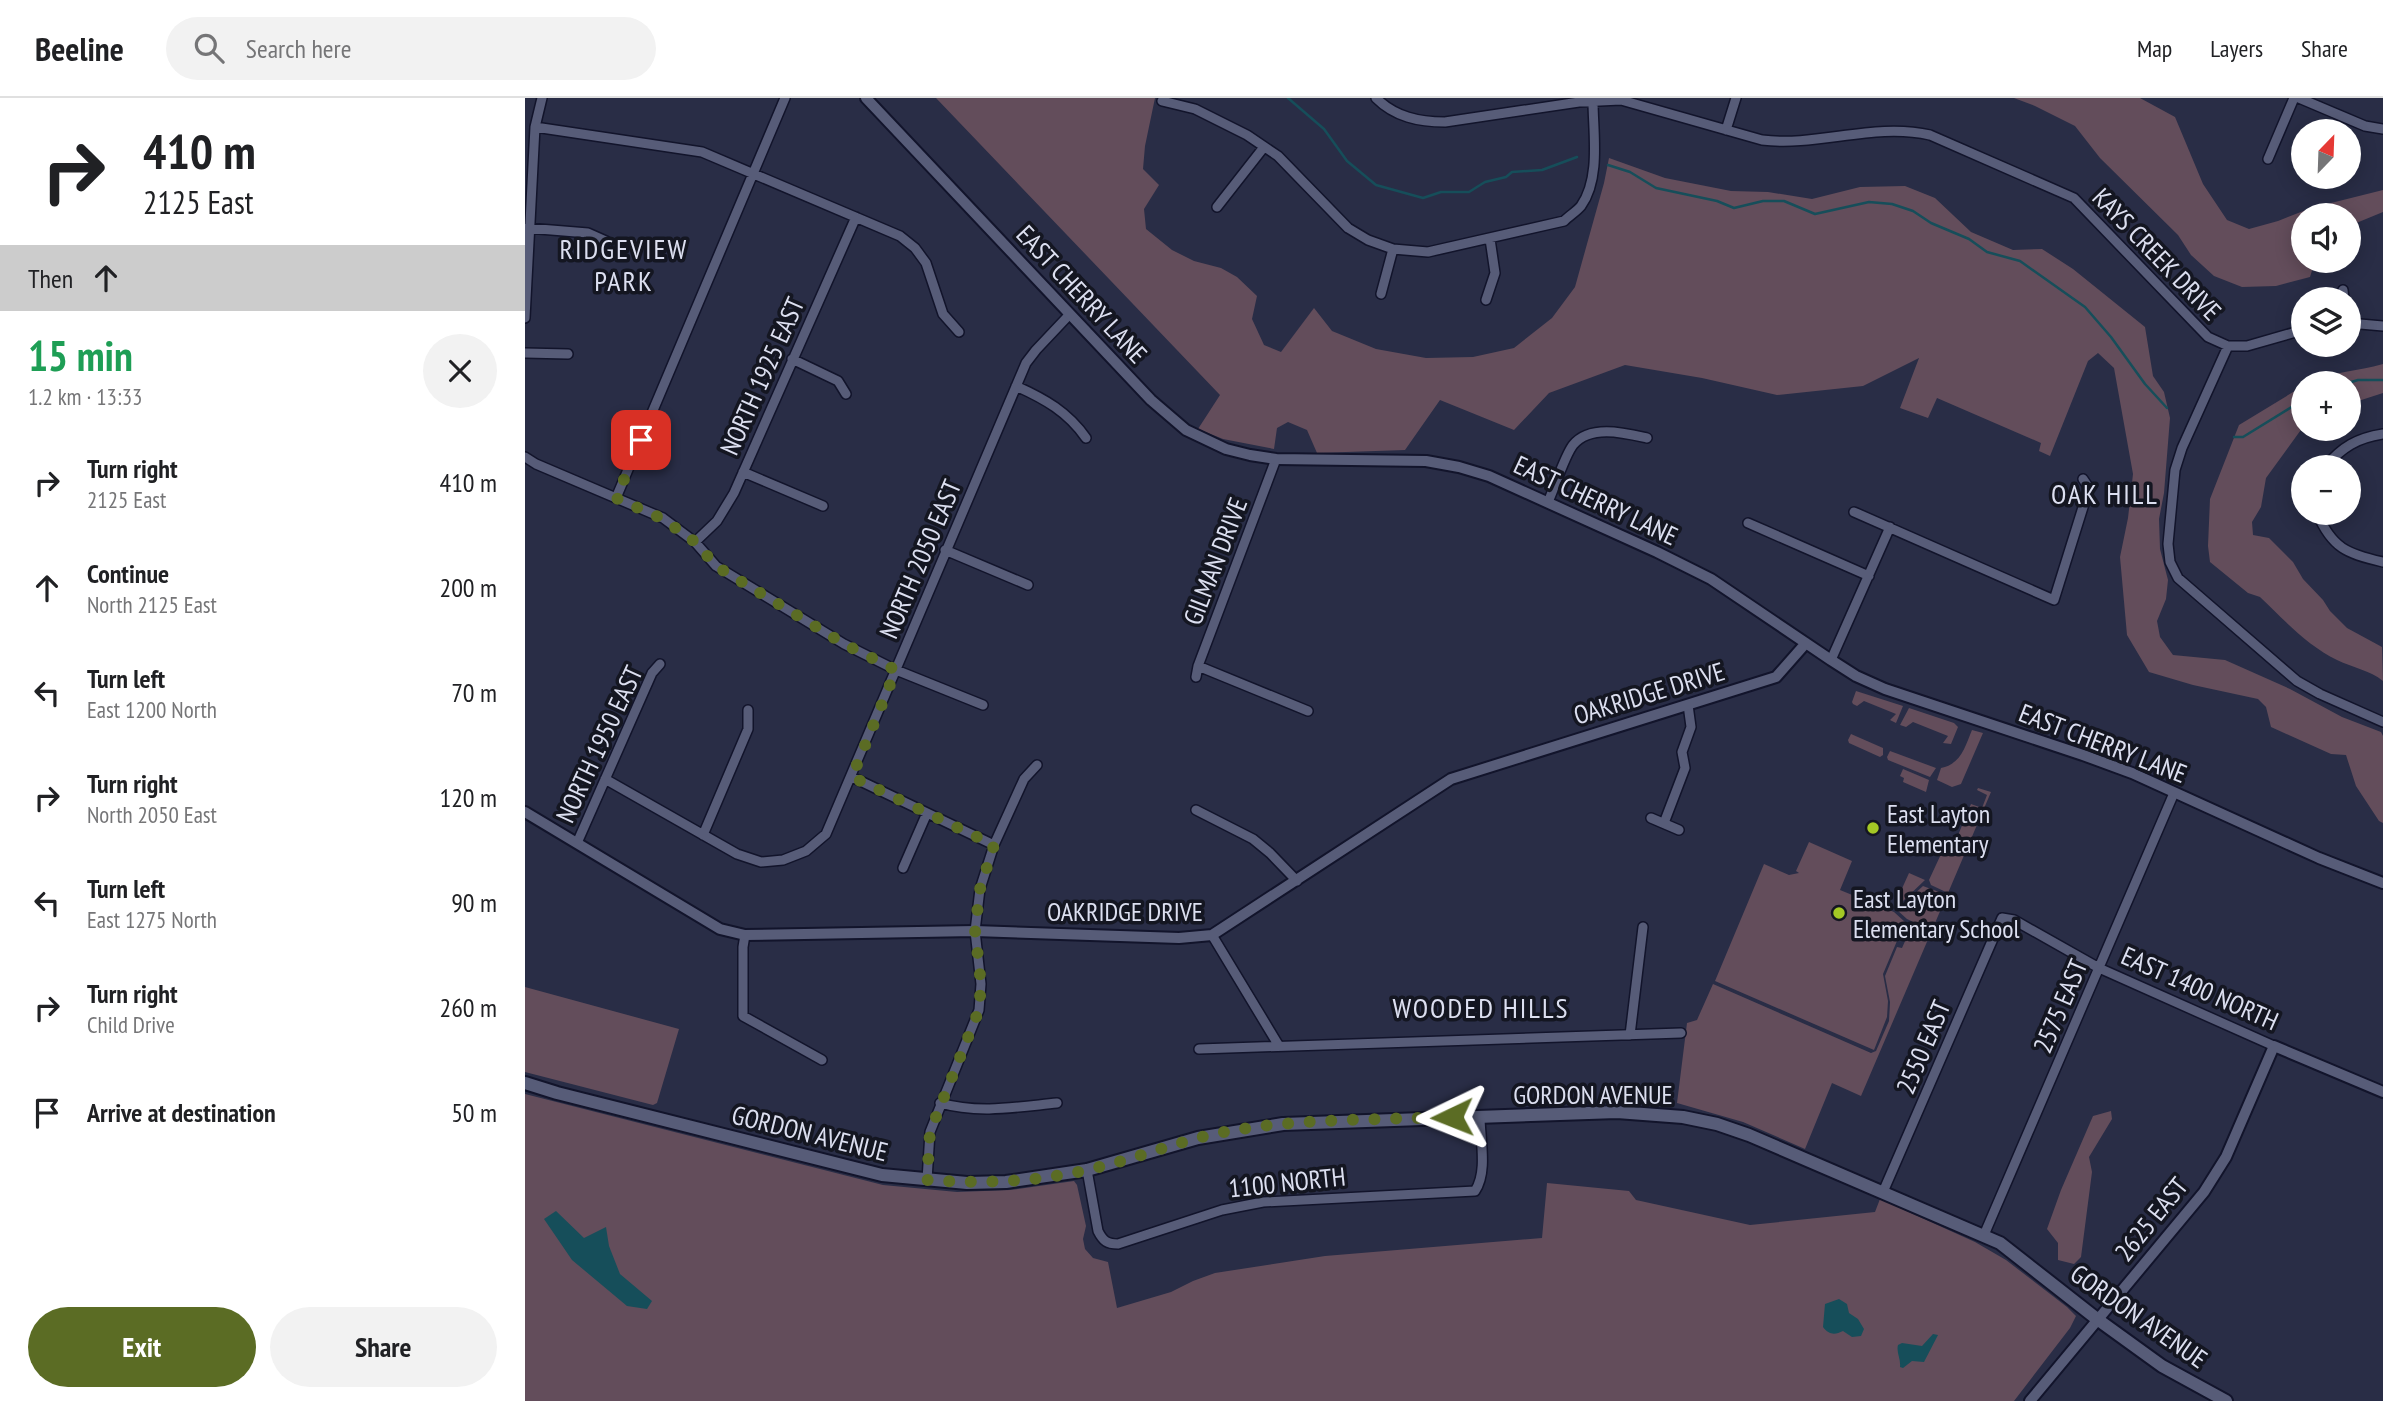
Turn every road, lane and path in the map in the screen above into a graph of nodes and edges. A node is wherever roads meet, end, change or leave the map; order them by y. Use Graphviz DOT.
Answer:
graph roads {
  1 [pos="542,98"];
  2 [pos="785,98"];
  3 [pos="866,98"];
  4 [pos="1376,98"];
  5 [pos="1737,98"];
  6 [pos="2296,98"];
  7 [pos="1593,100"];
  8 [pos="1162,101"];
  9 [pos="535,127"];
  10 [pos="2383,129"];
  11 [pos="1726,130"];
  12 [pos="1264,147"];
  13 [pos="2268,159"];
  14 [pos="754,174"];
  15 [pos="1217,207"];
  16 [pos="856,217"];
  17 [pos="528,228"];
  18 [pos="1490,239"];
  19 [pos="606,241"];
  20 [pos="1393,249"];
  21 [pos="1381,294"];
  22 [pos="1486,299"];
  23 [pos="1070,314"];
  24 [pos="525,318"];
  25 [pos="2361,324"];
  26 [pos="2383,326"];
  27 [pos="959,332"];
  28 [pos="2291,333"];
  29 [pos="2228,346"];
  30 [pos="525,353"];
  31 [pos="568,354"];
  32 [pos="792,359"];
  33 [pos="1016,386"];
  34 [pos="846,394"];
  35 [pos="2383,434"];
  36 [pos="1086,438"];
  37 [pos="1647,438"];
  38 [pos="2335,455"];
  39 [pos="525,457"];
  40 [pos="1276,460"];
  41 [pos="743,472"];
  42 [pos="2083,479"];
  43 [pos="616,498"];
  44 [pos="1548,502"];
  45 [pos="823,506"];
  46 [pos="1854,512"];
  47 [pos="1748,523"];
  48 [pos="2322,525"];
  49 [pos="1890,527"];
  50 [pos="695,542"];
  51 [pos="945,550"];
  52 [pos="2383,562"];
  53 [pos="1869,576"];
  54 [pos="1028,586"];
  55 [pos="1806,643"];
  56 [pos="1831,660"];
  57 [pos="660,664"];
  58 [pos="1198,666"];
  59 [pos="896,670"];
  60 [pos="1196,677"];
  61 [pos="983,705"];
  62 [pos="1688,705"];
  63 [pos="748,710"];
  64 [pos="1308,711"];
  65 [pos="2383,722"];
  66 [pos="1037,765"];
  67 [pos="852,777"];
  68 [pos="605,779"];
  69 [pos="2175,793"];
  70 [pos="1196,810"];
  71 [pos="525,812"];
  72 [pos="927,813"];
  73 [pos="1651,818"];
  74 [pos="1664,824"];
  75 [pos="1679,830"];
  76 [pos="703,835"];
  77 [pos="577,843"];
  78 [pos="994,845"];
  79 [pos="903,868"];
  80 [pos="1297,881"];
  81 [pos="2383,883"];
  82 [pos="2002,919"];
  83 [pos="1643,927"];
  84 [pos="975,930"];
  85 [pos="745,935"];
  86 [pos="1212,935"];
  87 [pos="2099,968"];
  88 [pos="1681,1032"];
  89 [pos="1630,1035"];
  90 [pos="1279,1046"];
  91 [pos="2274,1046"];
  92 [pos="1199,1049"];
  93 [pos="822,1060"];
  94 [pos="525,1083"];
  95 [pos="2383,1093"];
  96 [pos="940,1103"];
  97 [pos="1057,1103"];
  98 [pos="1480,1116"];
  99 [pos="1087,1170"];
  100 [pos="927,1180"];
  101 [pos="1883,1192"];
  102 [pos="1984,1235"];
  103 [pos="2097,1319"];
  104 [pos="2029,1401"];
  105 [pos="2226,1401"];
  1 -- 9 [label="street"];
  2 -- 14 [label="street"];
  3 -- 23 [label="street, EAST CHERRY LANE"];
  4 -- 7 [label="street, KAYS CREEK DRIVE"];
  5 -- 11 [label="street"];
  6 -- 10 [label="street"];
  6 -- 13 [label="street"];
  7 -- 11 [label="street, KAYS CREEK DRIVE"];
  7 -- 18 [label="street"];
  8 -- 12 [label="street"];
  9 -- 14 [label="street"];
  9 -- 17 [label="street"];
  11 -- 29 [label="street, KAYS CREEK DRIVE"];
  12 -- 15 [label="street"];
  12 -- 20 [label="street"];
  14 -- 16 [label="street"];
  14 -- 43 [label="street"];
  16 -- 27 [label="street"];
  16 -- 32 [label="street, NORTH 1925 EAST"];
  17 -- 19 [label="street"];
  17 -- 24 [label="street"];
  18 -- 20 [label="street"];
  18 -- 22 [label="street"];
  20 -- 21 [label="street"];
  23 -- 33 [label="street, NORTH 2050 EAST"];
  23 -- 40 [label="street, EAST CHERRY LANE"];
  25 -- 26 [label="street"];
  28 -- 29 [label="street, KAYS CREEK DRIVE"];
  29 -- 65 [label="street"];
  30 -- 31 [label="street"];
  32 -- 34 [label="street"];
  32 -- 41 [label="street, NORTH 1925 EAST"];
  33 -- 36 [label="street"];
  33 -- 51 [label="street, NORTH 2050 EAST"];
  35 -- 38 [label="street"];
  37 -- 44 [label="street"];
  39 -- 43 [label="street"];
  40 -- 44 [label="street, EAST CHERRY LANE"];
  40 -- 58 [label="street, GILMAN DRIVE"];
  41 -- 45 [label="street"];
  41 -- 50 [label="street, NORTH 1925 EAST"];
  42 -- 49 [label="street"];
  43 -- 50 [label="street"];
  44 -- 55 [label="street, EAST CHERRY LANE"];
  46 -- 49 [label="street"];
  47 -- 53 [label="street"];
  48 -- 52 [label="street"];
  49 -- 53 [label="street"];
  50 -- 59 [label="street"];
  51 -- 54 [label="street"];
  51 -- 59 [label="street, NORTH 2050 EAST"];
  53 -- 56 [label="street"];
  55 -- 56 [label="street, EAST CHERRY LANE"];
  55 -- 62 [label="street, OAKRIDGE DRIVE"];
  56 -- 69 [label="street, EAST CHERRY LANE"];
  57 -- 68 [label="street, NORTH 1950 EAST"];
  58 -- 60 [label="street, GILMAN DRIVE"];
  58 -- 64 [label="street"];
  59 -- 61 [label="street"];
  59 -- 67 [label="street, NORTH 2050 EAST"];
  62 -- 74 [label="street"];
  62 -- 80 [label="street, OAKRIDGE DRIVE"];
  63 -- 76 [label="street"];
  66 -- 78 [label="street"];
  67 -- 72 [label="street"];
  67 -- 76 [label="street, NORTH 2050 EAST"];
  68 -- 76 [label="street, NORTH 2050 EAST"];
  68 -- 77 [label="street, NORTH 1950 EAST"];
  69 -- 81 [label="street, EAST CHERRY LANE"];
  69 -- 87 [label="street, 2575 EAST"];
  70 -- 80 [label="street"];
  71 -- 77 [label="street, OAKRIDGE DRIVE"];
  72 -- 78 [label="street"];
  72 -- 79 [label="street"];
  73 -- 74 [label="street"];
  74 -- 75 [label="street"];
  77 -- 85 [label="street, OAKRIDGE DRIVE"];
  78 -- 84 [label="street"];
  80 -- 86 [label="street, OAKRIDGE DRIVE"];
  82 -- 87 [label="street, EAST 1400 NORTH"];
  82 -- 101 [label="street, 2550 EAST"];
  83 -- 89 [label="street"];
  84 -- 85 [label="street, OAKRIDGE DRIVE"];
  84 -- 86 [label="street, OAKRIDGE DRIVE"];
  84 -- 96 [label="street"];
  85 -- 93 [label="street"];
  86 -- 90 [label="street"];
  87 -- 91 [label="street, EAST 1400 NORTH"];
  87 -- 102 [label="street, 2575 EAST"];
  88 -- 89 [label="street"];
  89 -- 90 [label="street"];
  90 -- 92 [label="street"];
  91 -- 95 [label="street, EAST 1400 NORTH"];
  91 -- 103 [label="street, 2625 EAST"];
  94 -- 100 [label="main road, GORDON AVENUE"];
  96 -- 97 [label="street"];
  96 -- 100 [label="street"];
  98 -- 99 [label="main road, GORDON AVENUE"];
  98 -- 99 [label="street, 1100 NORTH"];
  98 -- 101 [label="main road, GORDON AVENUE"];
  99 -- 100 [label="main road, GORDON AVENUE"];
  101 -- 102 [label="main road, GORDON AVENUE"];
  102 -- 103 [label="main road, GORDON AVENUE"];
  103 -- 104 [label="street, 2625 EAST"];
  103 -- 105 [label="main road, GORDON AVENUE"];
}
